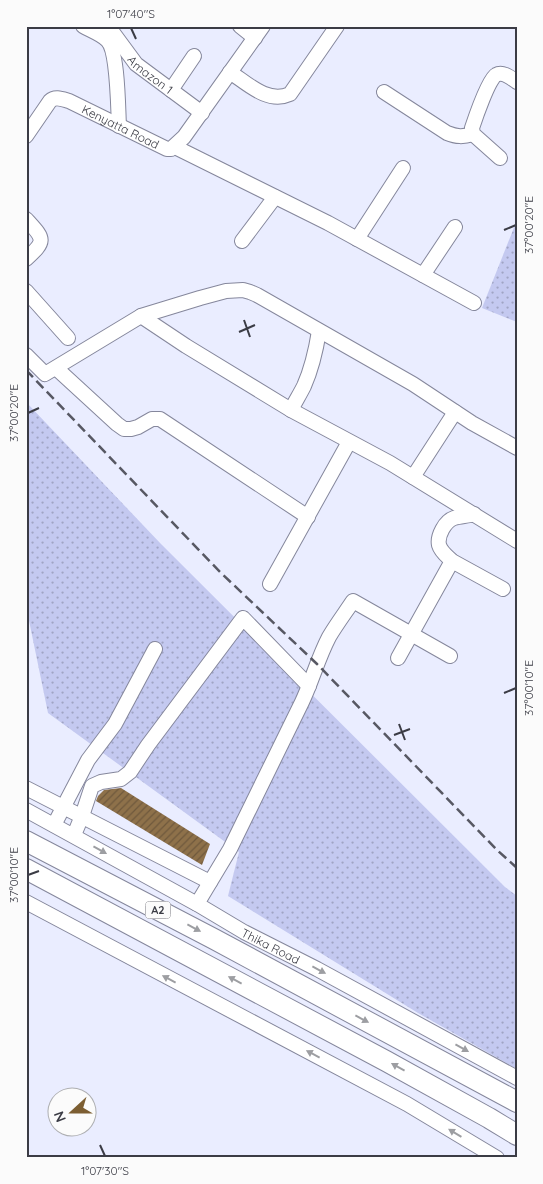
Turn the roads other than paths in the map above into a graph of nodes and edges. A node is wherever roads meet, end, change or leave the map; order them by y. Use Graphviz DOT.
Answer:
graph roads {
  1 [pos="83,26"];
  2 [pos="108,26"];
  3 [pos="240,26"];
  4 [pos="337,26"];
  5 [pos="259,32"];
  6 [pos="194,56"];
  7 [pos="230,72"];
  8 [pos="517,82"];
  9 [pos="171,90"];
  10 [pos="384,92"];
  11 [pos="202,113"];
  12 [pos="119,126"];
  13 [pos="473,134"];
  14 [pos="26,136"];
  15 [pos="175,146"];
  16 [pos="500,158"];
  17 [pos="403,168"];
  18 [pos="275,197"];
  19 [pos="26,219"];
  20 [pos="454,227"];
  21 [pos="357,240"];
  22 [pos="242,241"];
  23 [pos="26,259"];
  24 [pos="423,276"];
  25 [pos="26,291"];
  26 [pos="474,303"];
  27 [pos="141,316"];
  28 [pos="319,331"];
  29 [pos="68,338"];
  30 [pos="26,355"];
  31 [pos="56,368"];
  32 [pos="291,410"];
  33 [pos="456,412"];
  34 [pos="350,442"];
  35 [pos="517,448"];
  36 [pos="413,477"];
  37 [pos="474,514"];
  38 [pos="308,517"];
  39 [pos="517,540"];
  40 [pos="452,560"];
  41 [pos="270,584"];
  42 [pos="503,589"];
  43 [pos="411,635"];
  44 [pos="155,649"];
  45 [pos="450,656"];
  46 [pos="398,658"];
  47 [pos="309,686"];
  48 [pos="26,788"];
  49 [pos="64,807"];
  50 [pos="26,810"];
  51 [pos="82,816"];
  52 [pos="54,825"];
  53 [pos="74,836"];
  54 [pos="26,841"];
  55 [pos="26,868"];
  56 [pos="210,882"];
  57 [pos="26,902"];
  58 [pos="196,904"];
  59 [pos="517,1078"];
  60 [pos="517,1102"];
  61 [pos="517,1135"];
  62 [pos="497,1158"];
  1 -- 12 [label="street"];
  2 -- 9 [label="street, Amazon 1"];
  3 -- 5 [label="street"];
  4 -- 7 [label="street"];
  5 -- 7 [label="street, Kenyatta Road"];
  6 -- 9 [label="street"];
  7 -- 11 [label="street, Kenyatta Road"];
  8 -- 13 [label="street"];
  9 -- 11 [label="street, Amazon 1"];
  10 -- 13 [label="street"];
  11 -- 15 [label="street, Kenyatta Road"];
  12 -- 14 [label="street, Kenyatta Road"];
  12 -- 15 [label="street, Kenyatta Road"];
  13 -- 16 [label="street"];
  15 -- 18 [label="street"];
  17 -- 21 [label="street"];
  18 -- 21 [label="street"];
  18 -- 22 [label="street"];
  19 -- 23 [label="street"];
  20 -- 24 [label="street"];
  21 -- 24 [label="street"];
  24 -- 26 [label="street"];
  25 -- 29 [label="street"];
  27 -- 28 [label="street"];
  27 -- 31 [label="street"];
  27 -- 32 [label="street"];
  28 -- 32 [label="street"];
  28 -- 33 [label="street"];
  30 -- 31 [label="street"];
  31 -- 38 [label="street"];
  32 -- 34 [label="street"];
  33 -- 35 [label="street"];
  33 -- 36 [label="street"];
  34 -- 36 [label="street"];
  34 -- 38 [label="street"];
  36 -- 37 [label="street"];
  37 -- 39 [label="street"];
  37 -- 40 [label="street"];
  38 -- 41 [label="street"];
  40 -- 42 [label="street"];
  40 -- 43 [label="street"];
  43 -- 45 [label="street"];
  43 -- 46 [label="street"];
  43 -- 47 [label="street"];
  44 -- 49 [label="street"];
  47 -- 51 [label="street"];
  47 -- 56 [label="street"];
  48 -- 49 [label="street"];
  49 -- 51 [label="street"];
  49 -- 52 [label="street"];
  50 -- 52 [label="street, Thika Road"];
  51 -- 53 [label="street"];
  51 -- 56 [label="street"];
  52 -- 53 [label="street, Thika Road"];
  53 -- 58 [label="street, Thika Road, one-way"];
  54 -- 60 [label="highway, Thika Road / A2, one-way"];
  61 -- 55 [label="highway, A2, one-way"];
  56 -- 58 [label="street"];
  62 -- 57 [label="street, one-way"];
  58 -- 59 [label="street, Thika Road, one-way"];
}
